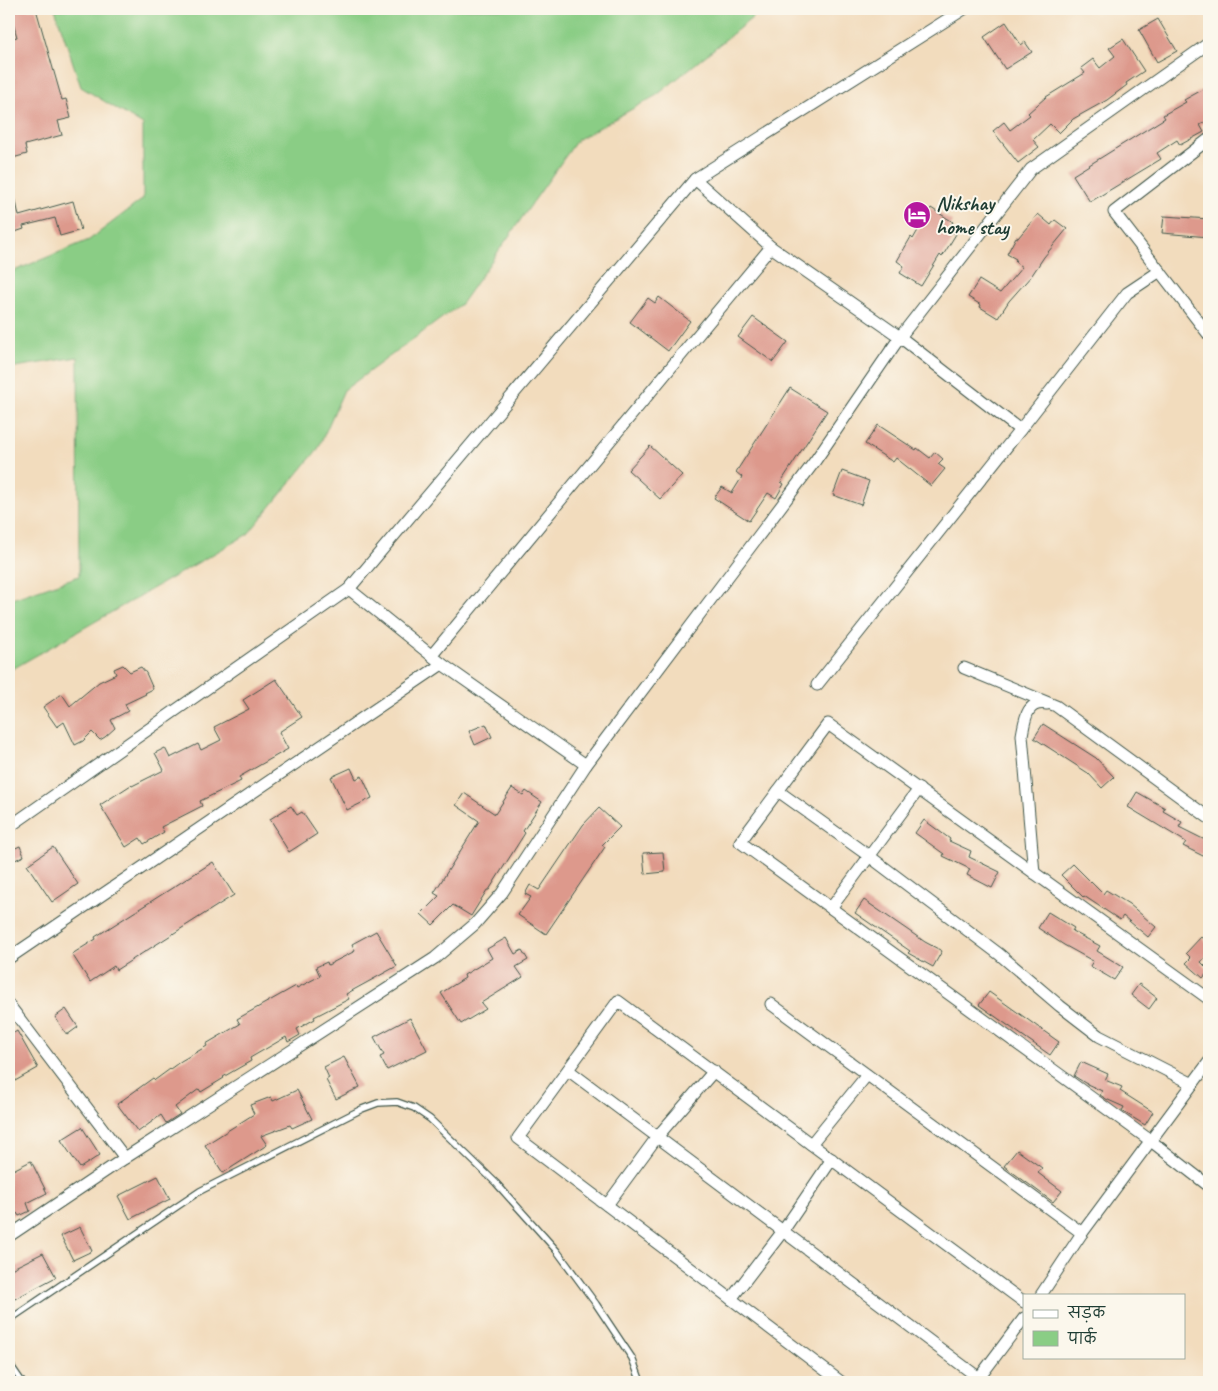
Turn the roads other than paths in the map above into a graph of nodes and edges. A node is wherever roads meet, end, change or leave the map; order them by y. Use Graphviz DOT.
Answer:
graph roads {
  1 [pos="964,9"];
  2 [pos="1209,43"];
  3 [pos="1209,139"];
  4 [pos="695,179"];
  5 [pos="771,247"];
  6 [pos="1160,272"];
  7 [pos="1209,335"];
  8 [pos="900,337"];
  9 [pos="1020,430"];
  10 [pos="349,589"];
  11 [pos="432,656"];
  12 [pos="442,664"];
  13 [pos="964,668"];
  14 [pos="818,685"];
  15 [pos="1056,706"];
  16 [pos="586,765"];
  17 [pos="918,789"];
  18 [pos="778,791"];
  19 [pos="1209,818"];
  20 [pos="9,827"];
  21 [pos="870,856"];
  22 [pos="1034,873"];
  23 [pos="831,908"];
  24 [pos="9,958"];
  25 [pos="1209,999"];
  26 [pos="771,1004"];
  27 [pos="9,1005"];
  28 [pos="1209,1062"];
  29 [pos="568,1070"];
  30 [pos="714,1072"];
  31 [pos="867,1075"];
  32 [pos="1193,1084"];
  33 [pos="658,1138"];
  34 [pos="1151,1141"];
  35 [pos="811,1144"];
  36 [pos="125,1158"];
  37 [pos="832,1160"];
  38 [pos="1209,1186"];
  39 [pos="607,1205"];
  40 [pos="783,1231"];
  41 [pos="1082,1233"];
  42 [pos="9,1236"];
  43 [pos="1042,1294"];
  44 [pos="731,1299"];
  45 [pos="1023,1301"];
  46 [pos="1023,1319"];
  47 [pos="9,1320"];
  48 [pos="9,1363"];
  49 [pos="977,1380"];
  50 [pos="22,1382"];
  51 [pos="642,1382"];
  52 [pos="841,1382"];
  1 -- 4 [label="street"];
  2 -- 8 [label="street"];
  3 -- 6 [label="street"];
  4 -- 5 [label="street"];
  4 -- 10 [label="street"];
  5 -- 8 [label="street"];
  5 -- 11 [label="street"];
  6 -- 7 [label="street"];
  6 -- 9 [label="street"];
  8 -- 9 [label="street"];
  8 -- 16 [label="street"];
  9 -- 14 [label="street"];
  10 -- 11 [label="street"];
  10 -- 20 [label="street"];
  11 -- 12 [label="street"];
  12 -- 16 [label="street"];
  12 -- 24 [label="street"];
  13 -- 15 [label="street"];
  15 -- 19 [label="street"];
  15 -- 22 [label="street"];
  16 -- 36 [label="street"];
  17 -- 18 [label="street"];
  17 -- 21 [label="street"];
  17 -- 22 [label="street"];
  18 -- 21 [label="street"];
  18 -- 23 [label="street"];
  21 -- 23 [label="street"];
  21 -- 32 [label="street"];
  22 -- 25 [label="street"];
  23 -- 34 [label="street"];
  26 -- 31 [label="street"];
  27 -- 36 [label="street"];
  28 -- 32 [label="street"];
  29 -- 30 [label="street"];
  29 -- 33 [label="street"];
  29 -- 39 [label="street"];
  30 -- 33 [label="street"];
  30 -- 35 [label="street"];
  31 -- 35 [label="street"];
  31 -- 41 [label="street"];
  32 -- 34 [label="street"];
  33 -- 39 [label="street"];
  33 -- 40 [label="street"];
  34 -- 38 [label="street"];
  34 -- 41 [label="street"];
  35 -- 37 [label="street"];
  36 -- 42 [label="street"];
  37 -- 40 [label="street"];
  37 -- 45 [label="street"];
  39 -- 44 [label="street"];
  40 -- 44 [label="street"];
  40 -- 49 [label="street"];
  41 -- 43 [label="street"];
  44 -- 52 [label="street"];
  46 -- 49 [label="street"];
  47 -- 51 [label="lane"];
  48 -- 50 [label="lane"];
}
